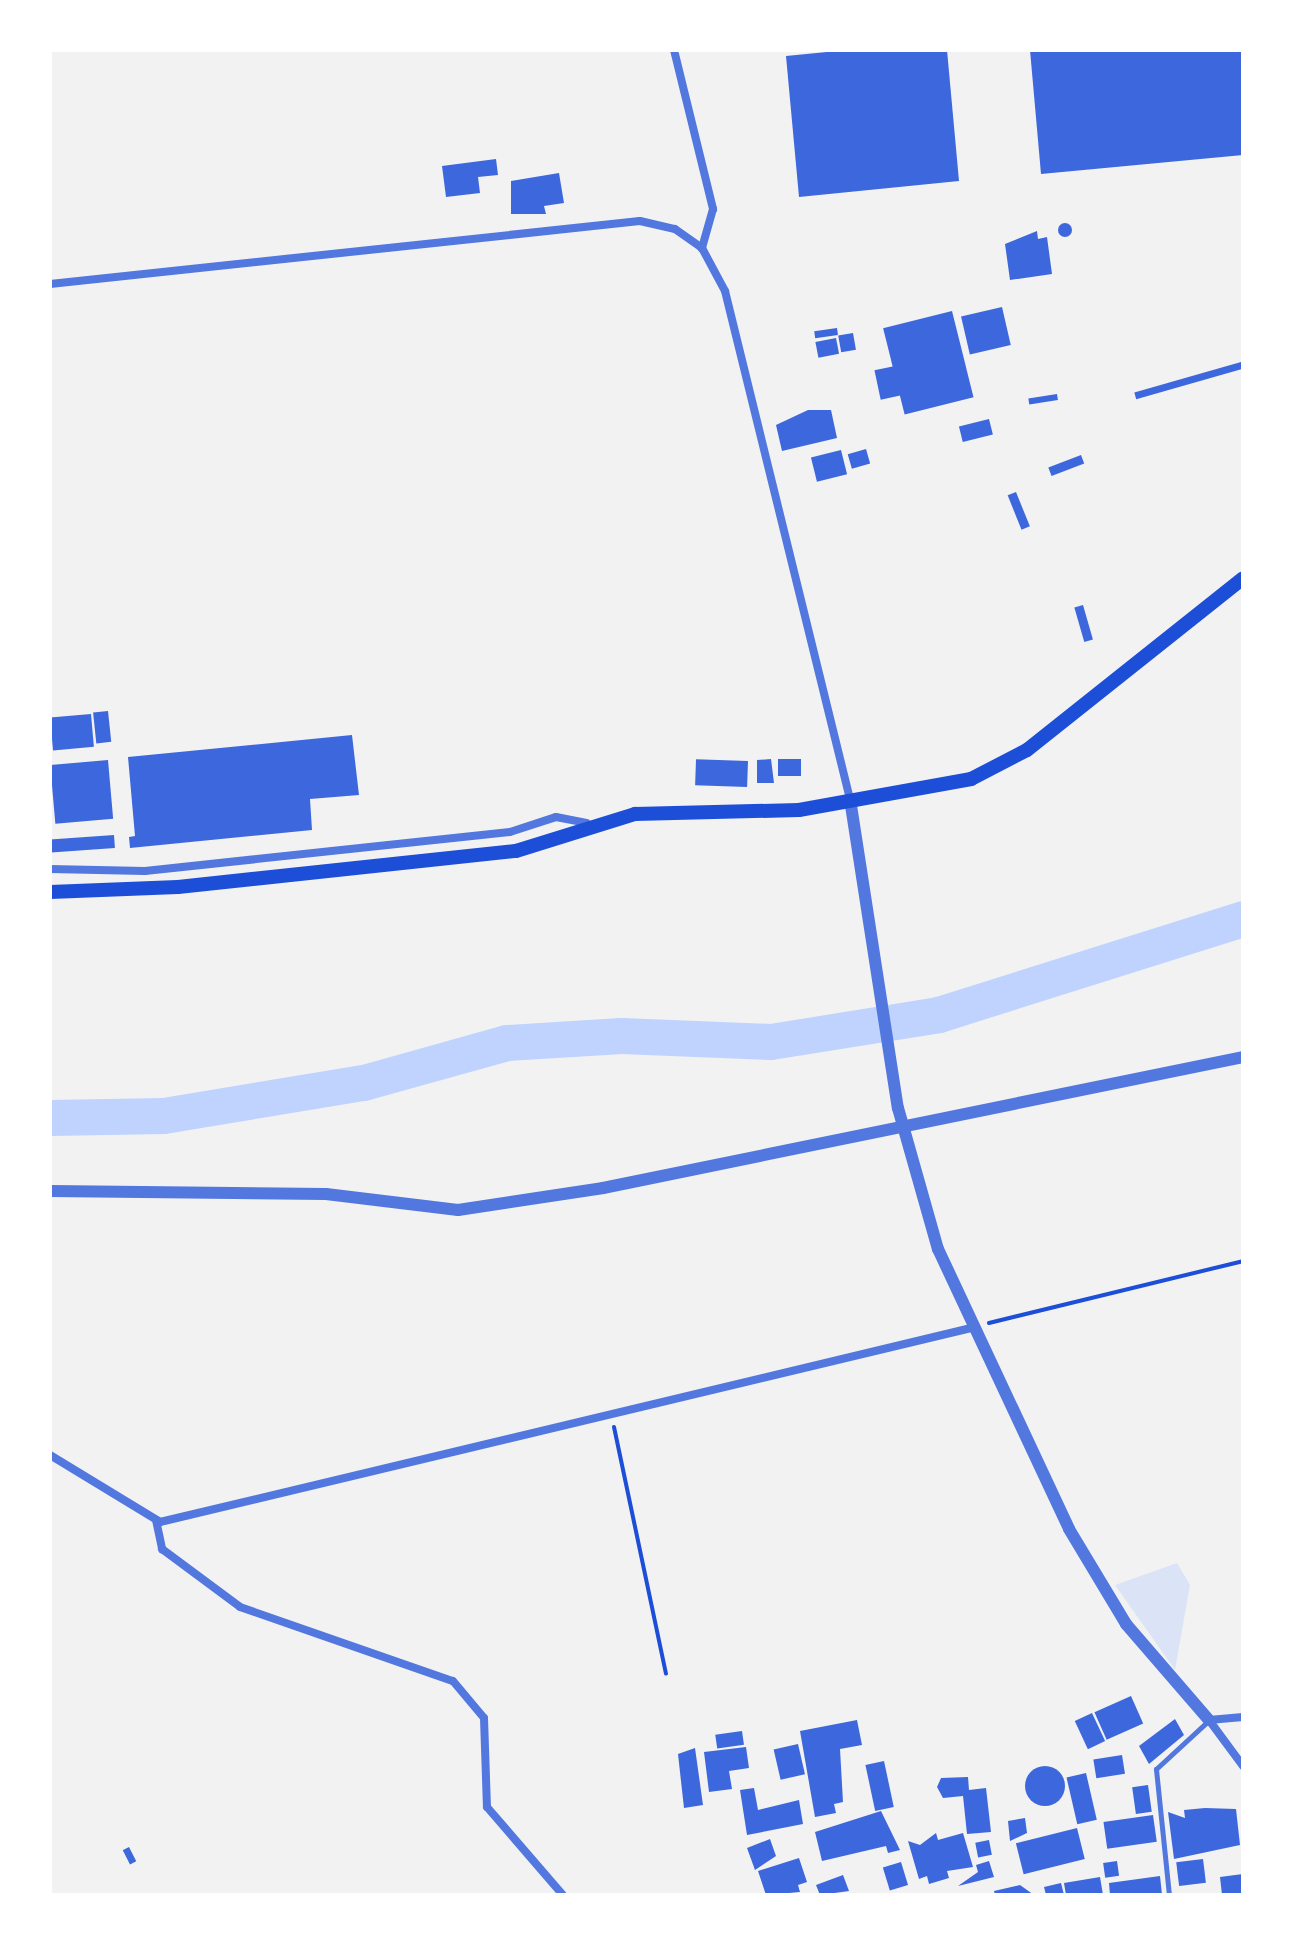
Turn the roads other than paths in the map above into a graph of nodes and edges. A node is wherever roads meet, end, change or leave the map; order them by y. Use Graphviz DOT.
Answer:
graph roads {
  1 [pos="674,50"];
  2 [pos="702,248"];
  3 [pos="50,284"];
  4 [pos="1243,578"];
  5 [pos="852,806"];
  6 [pos="586,823"];
  7 [pos="50,869"];
  8 [pos="50,892"];
  9 [pos="1243,1057"];
  10 [pos="902,1125"];
  11 [pos="50,1191"];
  12 [pos="971,1328"];
  13 [pos="50,1455"];
  14 [pos="156,1520"];
  15 [pos="1243,1717"];
  16 [pos="1209,1720"];
  17 [pos="1243,1766"];
  18 [pos="563,1895"];
  19 [pos="1169,1895"];
  1 -- 2 [label="street"];
  2 -- 3 [label="street"];
  2 -- 5 [label="street"];
  4 -- 5 [label="main road"];
  5 -- 6 [label="main road"];
  5 -- 10 [label="street"];
  6 -- 7 [label="street"];
  6 -- 8 [label="main road"];
  9 -- 10 [label="street"];
  10 -- 11 [label="street"];
  10 -- 12 [label="street"];
  12 -- 14 [label="street"];
  12 -- 16 [label="street"];
  13 -- 14 [label="street"];
  14 -- 18 [label="street"];
  15 -- 16 [label="street"];
  16 -- 17 [label="street"];
  16 -- 19 [label="lane"];
}
